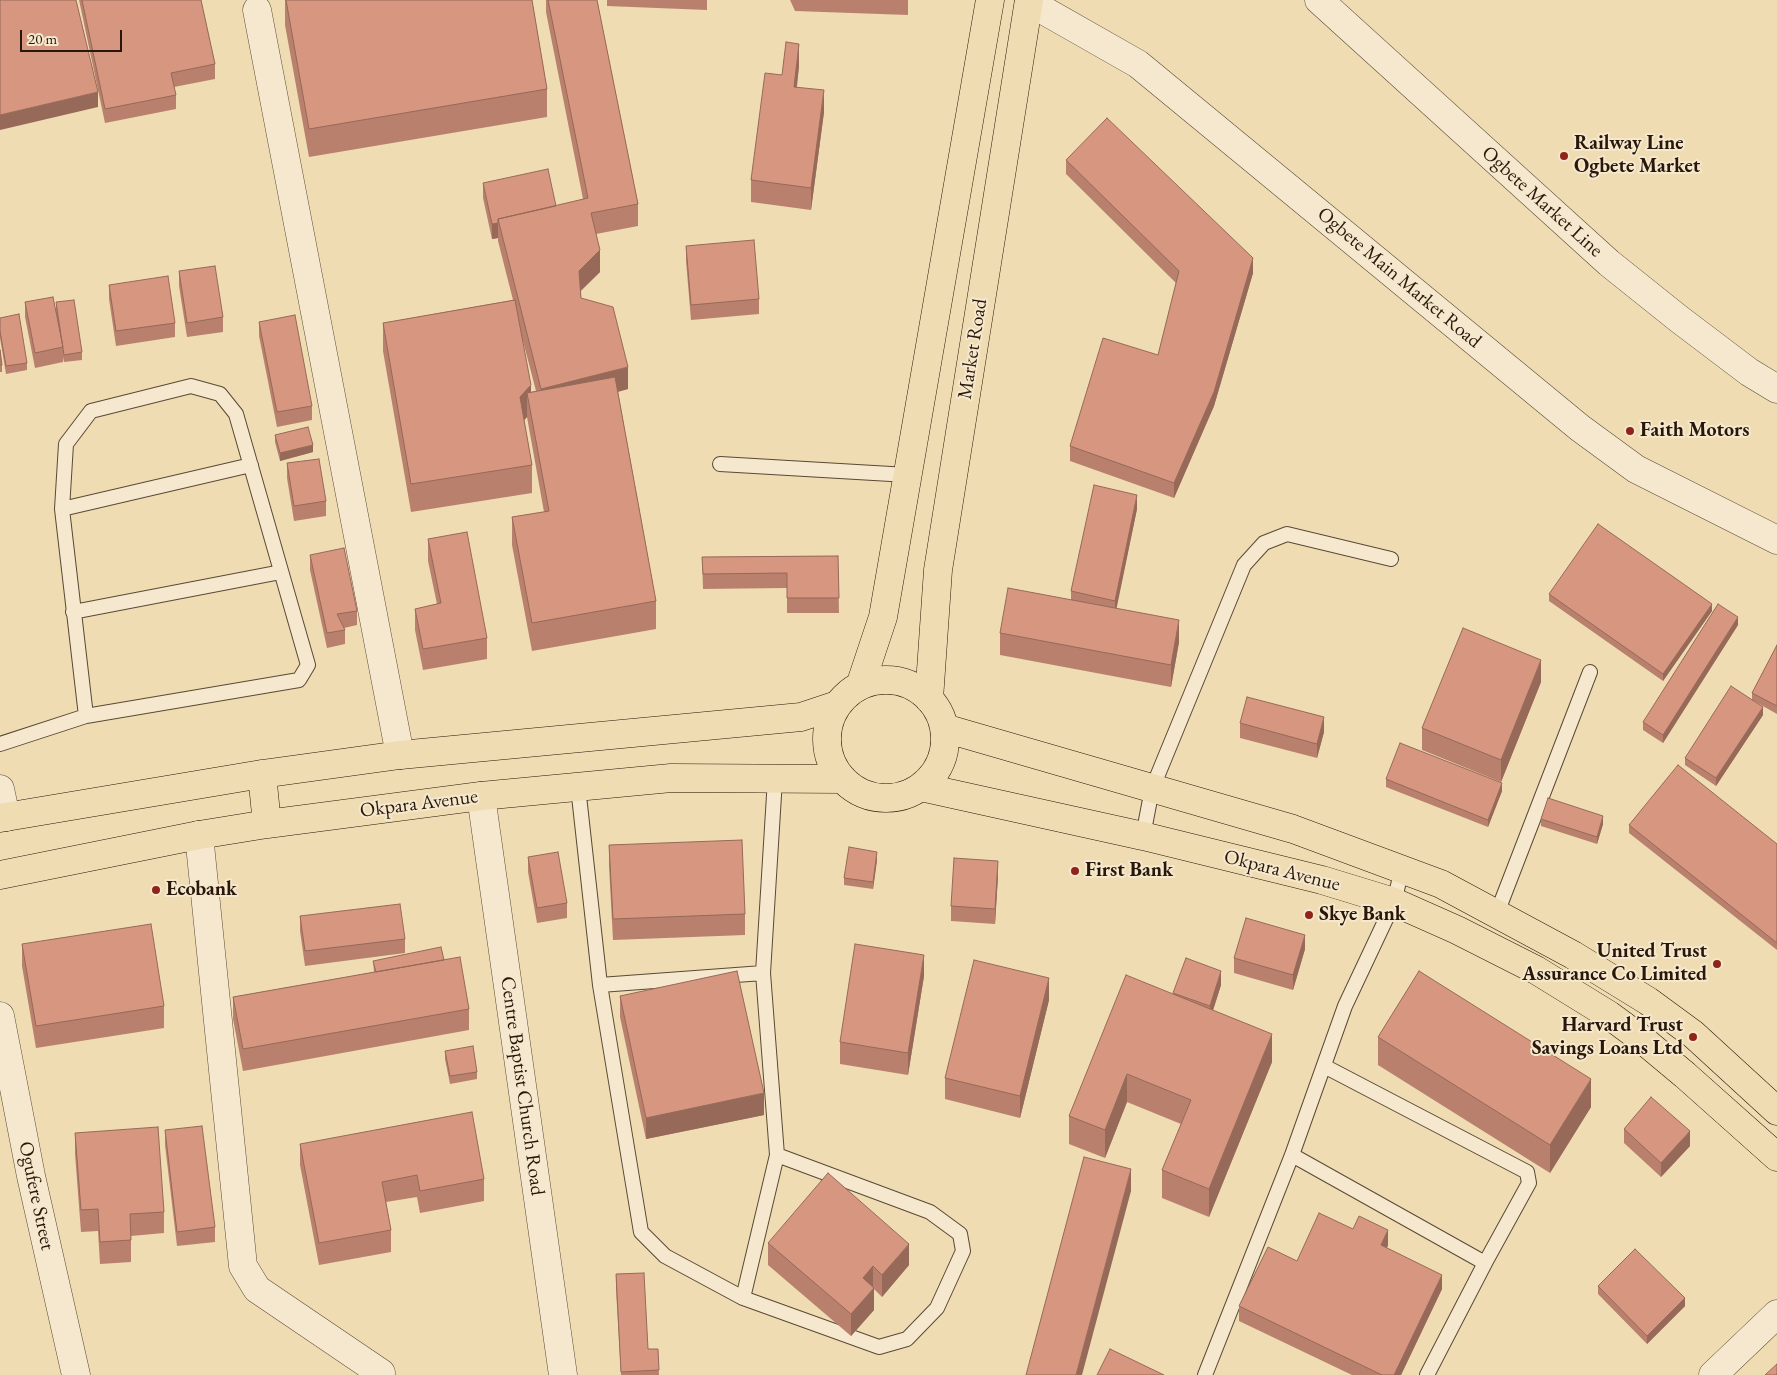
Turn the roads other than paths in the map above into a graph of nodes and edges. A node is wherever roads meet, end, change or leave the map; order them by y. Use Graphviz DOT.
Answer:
graph roads {
  1 [pos="990,0"];
  2 [pos="1319,0"];
  3 [pos="1029,1"];
  4 [pos="257,10"];
  5 [pos="1777,389"];
  6 [pos="720,464"];
  7 [pos="250,465"];
  8 [pos="908,475"];
  9 [pos="62,509"];
  10 [pos="1777,540"];
  11 [pos="1391,559"];
  12 [pos="281,572"];
  13 [pos="73,612"];
  14 [pos="1590,672"];
  15 [pos="860,686"];
  16 [pos="929,700"];
  17 [pos="837,706"];
  18 [pos="86,716"];
  19 [pos="944,728"];
  20 [pos="0,744"];
  21 [pos="400,755"];
  22 [pos="262,774"];
  23 [pos="775,779"];
  24 [pos="843,779"];
  25 [pos="578,787"];
  26 [pos="921,787"];
  27 [pos="0,789"];
  28 [pos="1152,789"];
  29 [pos="481,796"];
  30 [pos="3,817"];
  31 [pos="267,824"];
  32 [pos="199,835"];
  33 [pos="1143,836"];
  34 [pos="1402,869"];
  35 [pos="0,875"];
  36 [pos="1394,902"];
  37 [pos="1497,913"];
  38 [pos="763,973"];
  39 [pos="600,985"];
  40 [pos="0,1016"];
  41 [pos="1324,1066"];
  42 [pos="1741,1077"];
  43 [pos="1715,1101"];
  44 [pos="1777,1111"];
  45 [pos="776,1155"];
  46 [pos="1292,1155"];
  47 [pos="1777,1157"];
  48 [pos="1485,1262"];
  49 [pos="743,1298"];
  50 [pos="1777,1314"];
  51 [pos="381,1372"];
  52 [pos="76,1375"];
  53 [pos="562,1375"];
  54 [pos="1205,1375"];
  55 [pos="1427,1375"];
  56 [pos="1713,1375"];
  1 -- 8 [label="main road, Market Road"];
  2 -- 5 [label="street, Ogbete Market Line"];
  3 -- 10 [label="street, Ogbete Main Market Road"];
  3 -- 16 [label="main road, Market Road"];
  4 -- 21 [label="street"];
  6 -- 8 [label="lane"];
  7 -- 9 [label="lane"];
  7 -- 9 [label="lane"];
  7 -- 12 [label="lane"];
  8 -- 15 [label="main road, Market Road"];
  9 -- 13 [label="lane"];
  11 -- 28 [label="lane"];
  12 -- 13 [label="lane"];
  12 -- 18 [label="lane"];
  13 -- 18 [label="lane"];
  14 -- 37 [label="lane"];
  15 -- 16 [label="main road"];
  15 -- 17 [label="main road"];
  16 -- 19 [label="main road"];
  17 -- 21 [label="main road"];
  17 -- 24 [label="main road"];
  18 -- 20 [label="lane"];
  19 -- 26 [label="main road"];
  19 -- 28 [label="main road, Okpara Avenue"];
  21 -- 22 [label="main road"];
  22 -- 30 [label="main road"];
  22 -- 31 [label="main road"];
  23 -- 24 [label="main road, Okpara Avenue"];
  23 -- 25 [label="main road, Okpara Avenue"];
  23 -- 38 [label="lane"];
  24 -- 26 [label="main road"];
  25 -- 29 [label="main road, Okpara Avenue"];
  25 -- 39 [label="lane"];
  26 -- 33 [label="main road, Okpara Avenue"];
  27 -- 30 [label="street"];
  28 -- 33 [label="lane"];
  28 -- 34 [label="main road, Okpara Avenue"];
  29 -- 31 [label="main road, Okpara Avenue"];
  29 -- 53 [label="street, Centre Baptist Church Road"];
  31 -- 32 [label="main road, Okpara Avenue"];
  32 -- 35 [label="main road, Okpara Avenue"];
  32 -- 51 [label="street"];
  33 -- 36 [label="main road, Okpara Avenue"];
  34 -- 36 [label="lane"];
  34 -- 37 [label="main road, Okpara Avenue"];
  36 -- 41 [label="lane"];
  36 -- 43 [label="main road, Okpara Avenue"];
  37 -- 42 [label="main road, Okpara Avenue"];
  38 -- 39 [label="lane"];
  38 -- 45 [label="lane"];
  39 -- 49 [label="lane"];
  40 -- 52 [label="street, Ogufere Street"];
  41 -- 46 [label="lane"];
  41 -- 48 [label="lane"];
  42 -- 43 [label="main road"];
  42 -- 44 [label="main road, Okpara Avenue"];
  43 -- 47 [label="main road, Okpara Avenue"];
  45 -- 49 [label="lane"];
  45 -- 49 [label="lane"];
  46 -- 48 [label="lane"];
  46 -- 54 [label="lane"];
  48 -- 55 [label="lane"];
  50 -- 56 [label="street"];
}
